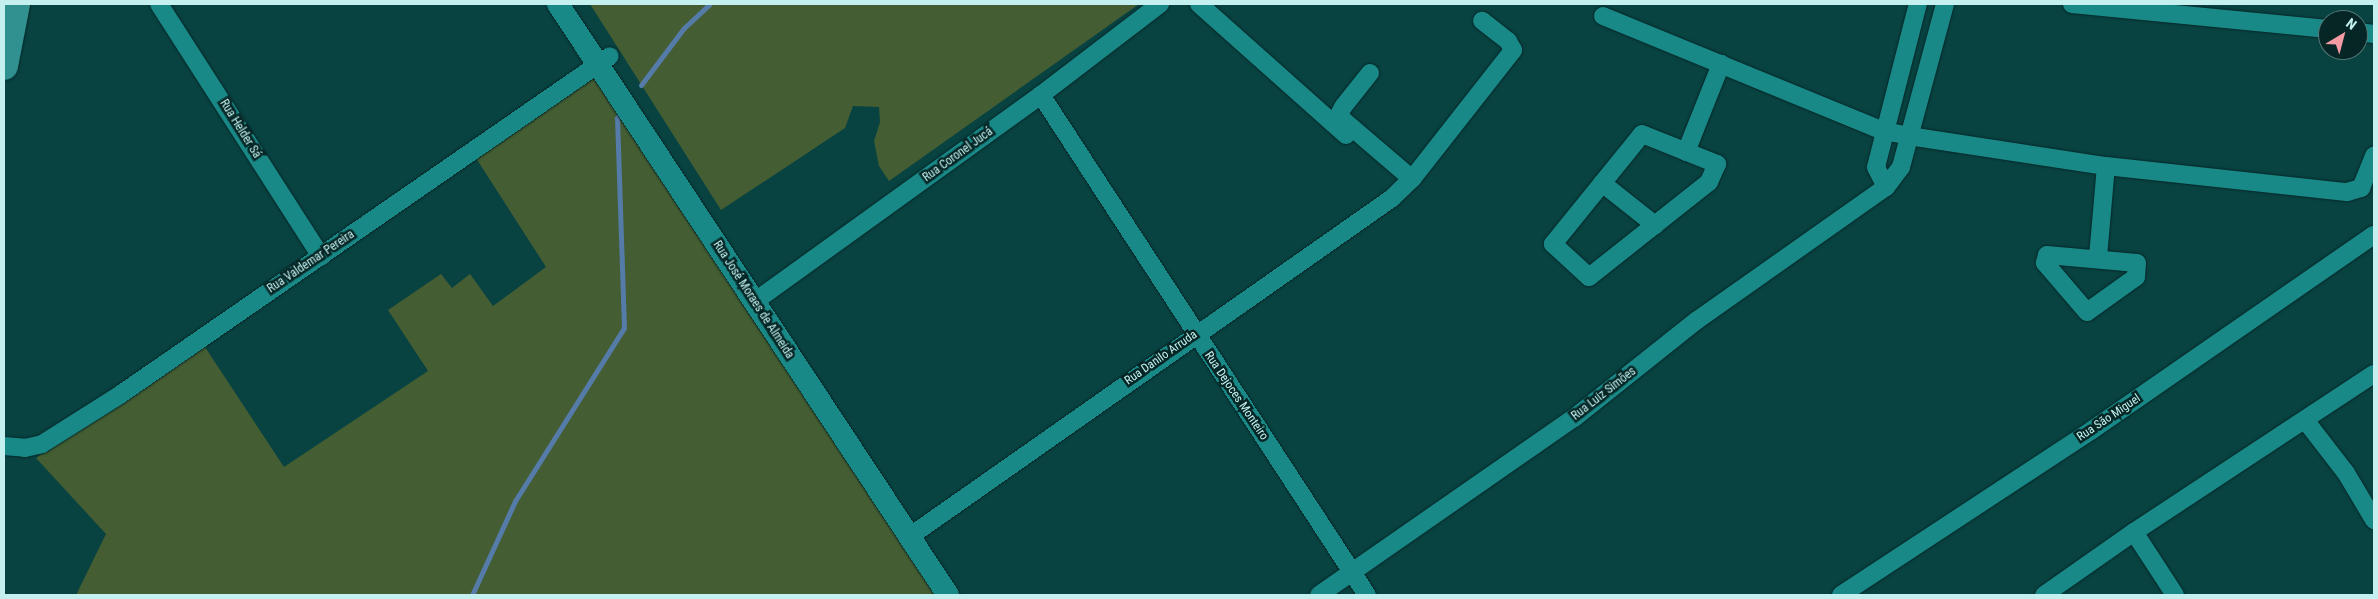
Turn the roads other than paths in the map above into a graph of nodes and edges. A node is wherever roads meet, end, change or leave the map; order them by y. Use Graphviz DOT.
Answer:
graph roads {
  1 [pos="16,4"];
  2 [pos="159,4"];
  3 [pos="558,4"];
  4 [pos="576,4"];
  5 [pos="1160,4"];
  6 [pos="1199,4"];
  7 [pos="1918,4"];
  8 [pos="1945,4"];
  9 [pos="2072,4"];
  10 [pos="1603,16"];
  11 [pos="1482,20"];
  12 [pos="2318,28"];
  13 [pos="604,60"];
  14 [pos="1721,64"];
  15 [pos="4,66"];
  16 [pos="1370,73"];
  17 [pos="1041,95"];
  18 [pos="1884,131"];
  19 [pos="1909,136"];
  20 [pos="1686,152"];
  21 [pos="2374,156"];
  22 [pos="2106,166"];
  23 [pos="1408,183"];
  24 [pos="1602,183"];
  25 [pos="1886,187"];
  26 [pos="1655,225"];
  27 [pos="2374,235"];
  28 [pos="321,256"];
  29 [pos="2098,258"];
  30 [pos="760,298"];
  31 [pos="1194,334"];
  32 [pos="2374,374"];
  33 [pos="2306,420"];
  34 [pos="4,446"];
  35 [pos="2374,520"];
  36 [pos="2134,532"];
  37 [pos="916,533"];
  38 [pos="1352,572"];
  39 [pos="948,595"];
  40 [pos="966,595"];
  41 [pos="1319,595"];
  42 [pos="1367,595"];
  43 [pos="1841,595"];
  44 [pos="2044,595"];
  45 [pos="2175,595"];
  1 -- 15 [label="highway"];
  2 -- 28 [label="street, Rua Helder Sá"];
  3 -- 13 [label="street, Rua José Moraes de Almeida"];
  4 -- 13 [label="street, Rua José Moraes de Almeida"];
  5 -- 17 [label="street, Rua Coronel Jucá"];
  6 -- 23 [label="street"];
  7 -- 18 [label="street"];
  8 -- 19 [label="street, Rua Luiz Simões"];
  9 -- 12 [label="street"];
  10 -- 14 [label="street"];
  11 -- 23 [label="street, Rua Danilo Arruda"];
  13 -- 28 [label="street, Rua Valdemar Pereira"];
  13 -- 30 [label="street, Rua José Moraes de Almeida"];
  14 -- 18 [label="street"];
  14 -- 20 [label="street"];
  16 -- 23 [label="street"];
  17 -- 30 [label="street, Rua Coronel Jucá"];
  17 -- 31 [label="street, Rua Dejoces Monteiro"];
  18 -- 19 [label="street"];
  18 -- 25 [label="street"];
  19 -- 22 [label="street"];
  19 -- 25 [label="street, Rua Luiz Simões"];
  20 -- 24 [label="street"];
  20 -- 26 [label="street"];
  21 -- 22 [label="street"];
  22 -- 29 [label="street"];
  23 -- 31 [label="street, Rua Danilo Arruda"];
  24 -- 26 [label="street"];
  24 -- 26 [label="street"];
  25 -- 38 [label="street, Rua Luiz Simões"];
  27 -- 43 [label="street, Rua São Miguel"];
  28 -- 34 [label="street, Rua Valdemar Pereira"];
  29 -- 29 [label="street"];
  30 -- 37 [label="street, Rua José Moraes de Almeida"];
  31 -- 37 [label="street, Rua Danilo Arruda"];
  31 -- 38 [label="street, Rua Dejoces Monteiro"];
  32 -- 33 [label="street"];
  33 -- 35 [label="street"];
  33 -- 36 [label="street"];
  36 -- 44 [label="street"];
  36 -- 45 [label="street"];
  37 -- 39 [label="street, Rua José Moraes de Almeida"];
  37 -- 40 [label="street, Rua José Moraes de Almeida"];
  38 -- 41 [label="street, Rua Luiz Simões"];
  38 -- 42 [label="street, Rua Dejoces Monteiro"];
}
